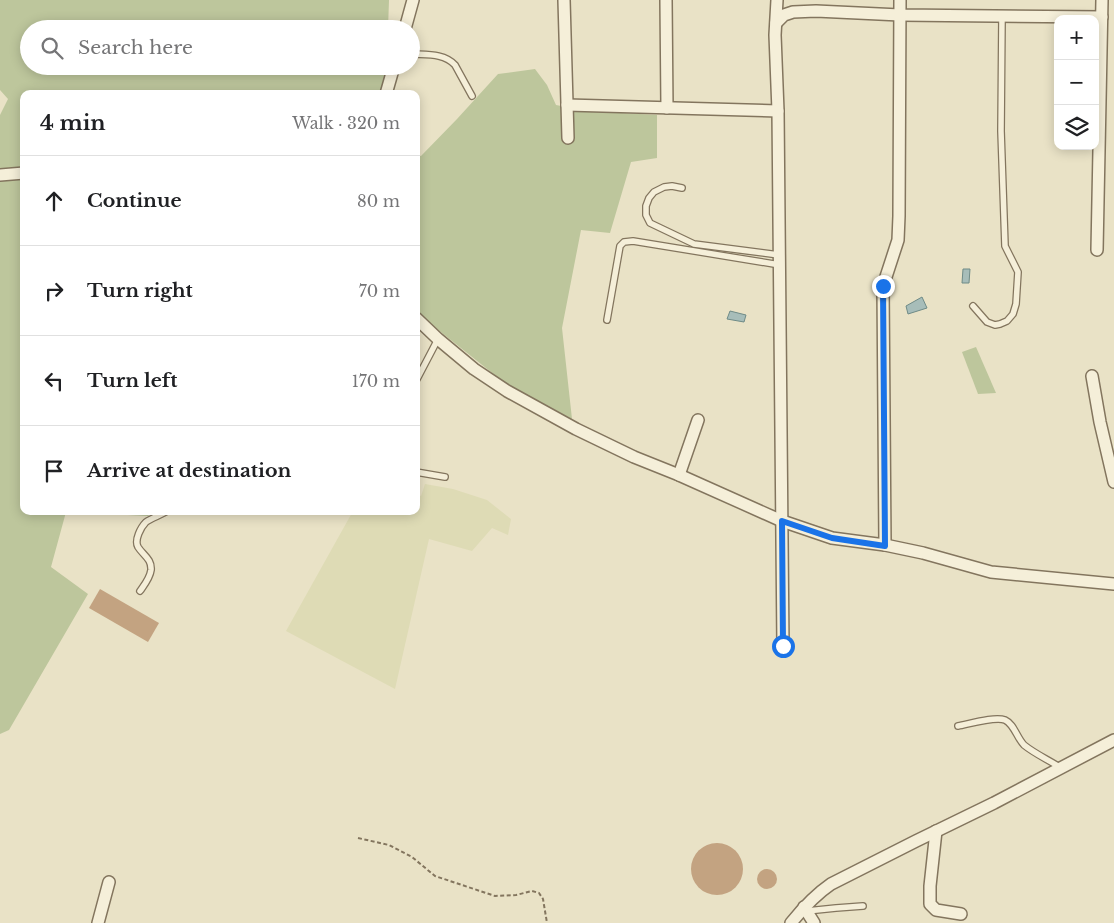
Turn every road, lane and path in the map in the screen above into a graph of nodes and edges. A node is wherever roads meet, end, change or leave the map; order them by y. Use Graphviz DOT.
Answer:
graph roads {
  1 [pos="413,0"];
  2 [pos="564,0"];
  3 [pos="666,0"];
  4 [pos="778,0"];
  5 [pos="900,0"];
  6 [pos="1102,0"];
  7 [pos="900,15"];
  8 [pos="1002,16"];
  9 [pos="1102,16"];
  10 [pos="407,20"];
  11 [pos="776,23"];
  12 [pos="420,55"];
  13 [pos="391,75"];
  14 [pos="387,90"];
  15 [pos="472,96"];
  16 [pos="567,105"];
  17 [pos="668,108"];
  18 [pos="778,111"];
  19 [pos="568,138"];
  20 [pos="20,173"];
  21 [pos="0,175"];
  22 [pos="682,188"];
  23 [pos="1097,250"];
  24 [pos="780,260"];
  25 [pos="973,306"];
  26 [pos="607,320"];
  27 [pos="420,322"];
  28 [pos="438,339"];
  29 [pos="420,373"];
  30 [pos="1092,376"];
  31 [pos="698,420"];
  32 [pos="420,473"];
  33 [pos="679,475"];
  34 [pos="445,477"];
  35 [pos="1114,482"];
  36 [pos="159,515"];
  37 [pos="782,521"];
  38 [pos="885,546"];
  39 [pos="1114,584"];
  40 [pos="140,591"];
  41 [pos="783,646"];
  42 [pos="958,726"];
  43 [pos="1114,740"];
  44 [pos="1061,768"];
  45 [pos="936,831"];
  46 [pos="358,838"];
  47 [pos="109,882"];
  48 [pos="863,906"];
  49 [pos="805,909"];
  50 [pos="961,914"];
  51 [pos="98,923"];
  52 [pos="547,923"];
  53 [pos="791,923"];
  54 [pos="814,923"];
  1 -- 10 [label="street"];
  2 -- 16 [label="street"];
  3 -- 17 [label="street"];
  4 -- 11 [label="street"];
  5 -- 7 [label="street"];
  6 -- 9 [label="street"];
  7 -- 8 [label="street"];
  7 -- 11 [label="street"];
  7 -- 38 [label="street"];
  8 -- 9 [label="street"];
  8 -- 25 [label="lane"];
  9 -- 23 [label="street"];
  11 -- 18 [label="street"];
  12 -- 15 [label="lane"];
  13 -- 14 [label="street"];
  16 -- 17 [label="street"];
  16 -- 19 [label="street"];
  17 -- 18 [label="street"];
  18 -- 24 [label="street"];
  20 -- 21 [label="street"];
  22 -- 24 [label="lane"];
  24 -- 26 [label="lane"];
  24 -- 37 [label="street"];
  27 -- 28 [label="street"];
  28 -- 29 [label="lane"];
  28 -- 33 [label="street"];
  30 -- 35 [label="street"];
  31 -- 33 [label="street"];
  32 -- 34 [label="lane"];
  33 -- 37 [label="street"];
  36 -- 40 [label="lane"];
  37 -- 38 [label="street"];
  37 -- 41 [label="street"];
  38 -- 39 [label="street"];
  42 -- 44 [label="lane"];
  43 -- 44 [label="street"];
  44 -- 45 [label="street"];
  45 -- 49 [label="street"];
  45 -- 50 [label="street"];
  46 -- 52 [label="path"];
  47 -- 51 [label="street"];
  48 -- 49 [label="lane"];
  49 -- 53 [label="street"];
  49 -- 54 [label="street"];
}
